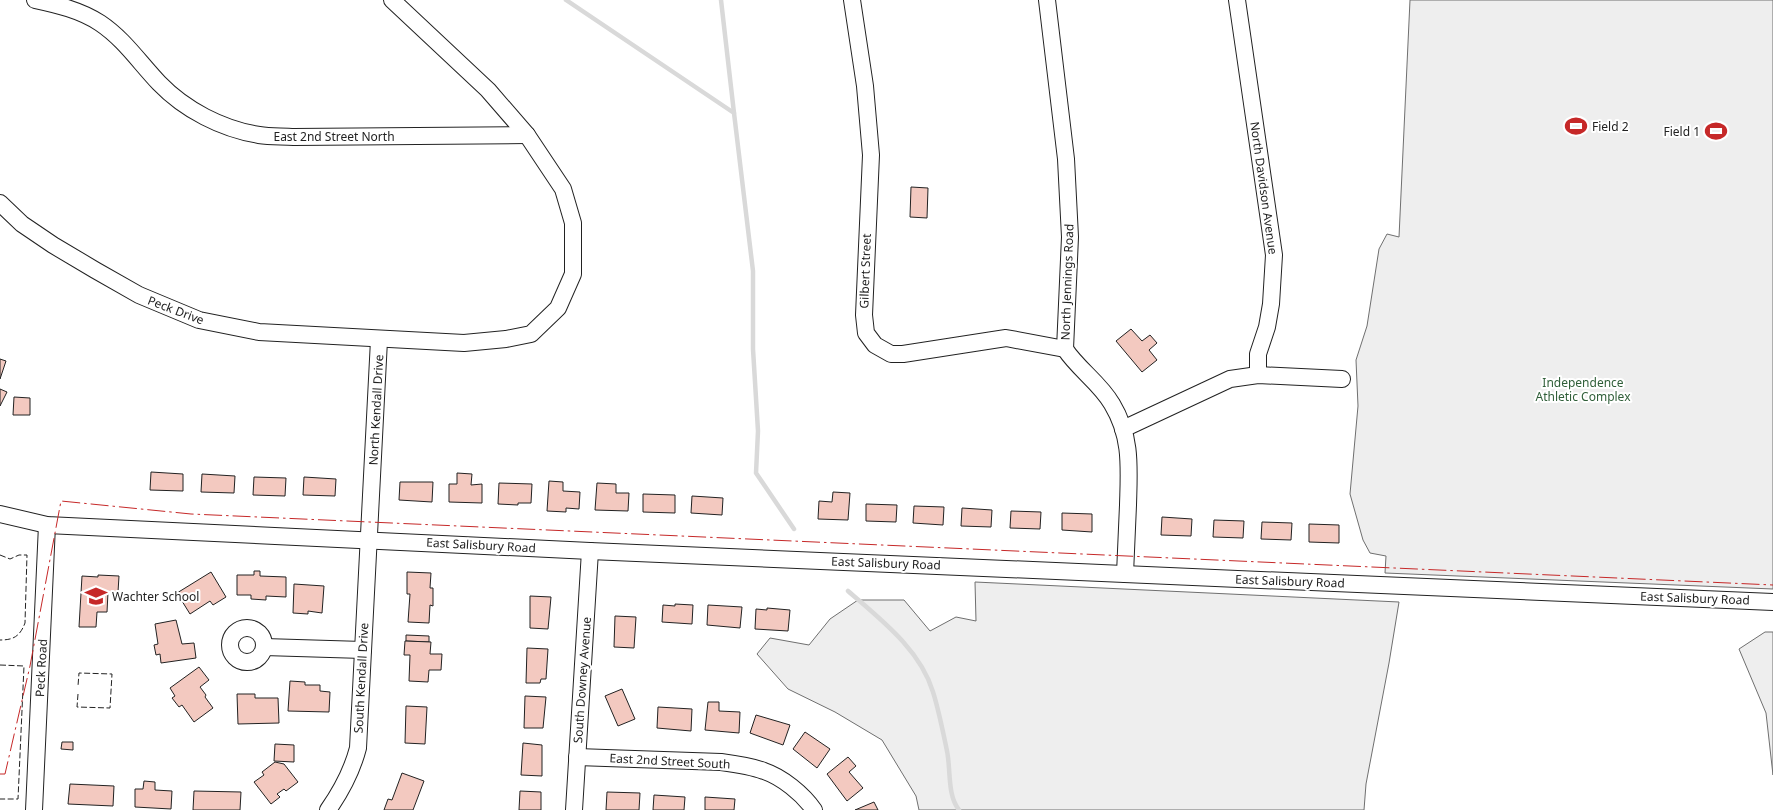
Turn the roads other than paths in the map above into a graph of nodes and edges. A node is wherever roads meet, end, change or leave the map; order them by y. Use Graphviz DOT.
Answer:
graph roads {
  1 [pos="35,0"];
  2 [pos="392,0"];
  3 [pos="852,0"];
  4 [pos="1047,0"];
  5 [pos="1237,0"];
  6 [pos="527,135"];
  7 [pos="0,203"];
  8 [pos="379,340"];
  9 [pos="1065,349"];
  10 [pos="1258,375"];
  11 [pos="1342,379"];
  12 [pos="1123,429"];
  13 [pos="0,514"];
  14 [pos="48,525"];
  15 [pos="369,540"];
  16 [pos="590,551"];
  17 [pos="1125,574"];
  18 [pos="1773,602"];
  19 [pos="264,647"];
  20 [pos="363,650"];
  21 [pos="578,757"];
  22 [pos="812,807"];
  23 [pos="34,810"];
  24 [pos="328,810"];
  25 [pos="574,810"];
  1 -- 6 [label="street, East 2nd Street North"];
  2 -- 6 [label="street, North Kendall Drive"];
  3 -- 9 [label="street, Gilbert Street"];
  4 -- 9 [label="street, North Jennings Road"];
  5 -- 10 [label="street, North Davidson Avenue"];
  6 -- 8 [label="street, North Kendall Drive"];
  7 -- 8 [label="street, Peck Drive"];
  8 -- 15 [label="street, North Kendall Drive"];
  9 -- 12 [label="street, North Jennings Road"];
  10 -- 11 [label="street"];
  10 -- 12 [label="street"];
  12 -- 17 [label="street, North Jennings Road"];
  13 -- 14 [label="street, East Salisbury Road"];
  14 -- 15 [label="street, East Salisbury Road"];
  14 -- 23 [label="street, Peck Road"];
  15 -- 16 [label="street, East Salisbury Road"];
  15 -- 20 [label="street, South Kendall Drive"];
  16 -- 17 [label="street, East Salisbury Road"];
  16 -- 21 [label="street, South Downey Avenue"];
  17 -- 18 [label="street, East Salisbury Road"];
  19 -- 20 [label="street"];
  20 -- 24 [label="street, South Kendall Drive"];
  21 -- 22 [label="street, East 2nd Street South"];
  21 -- 25 [label="street, South Downey Avenue"];
}
